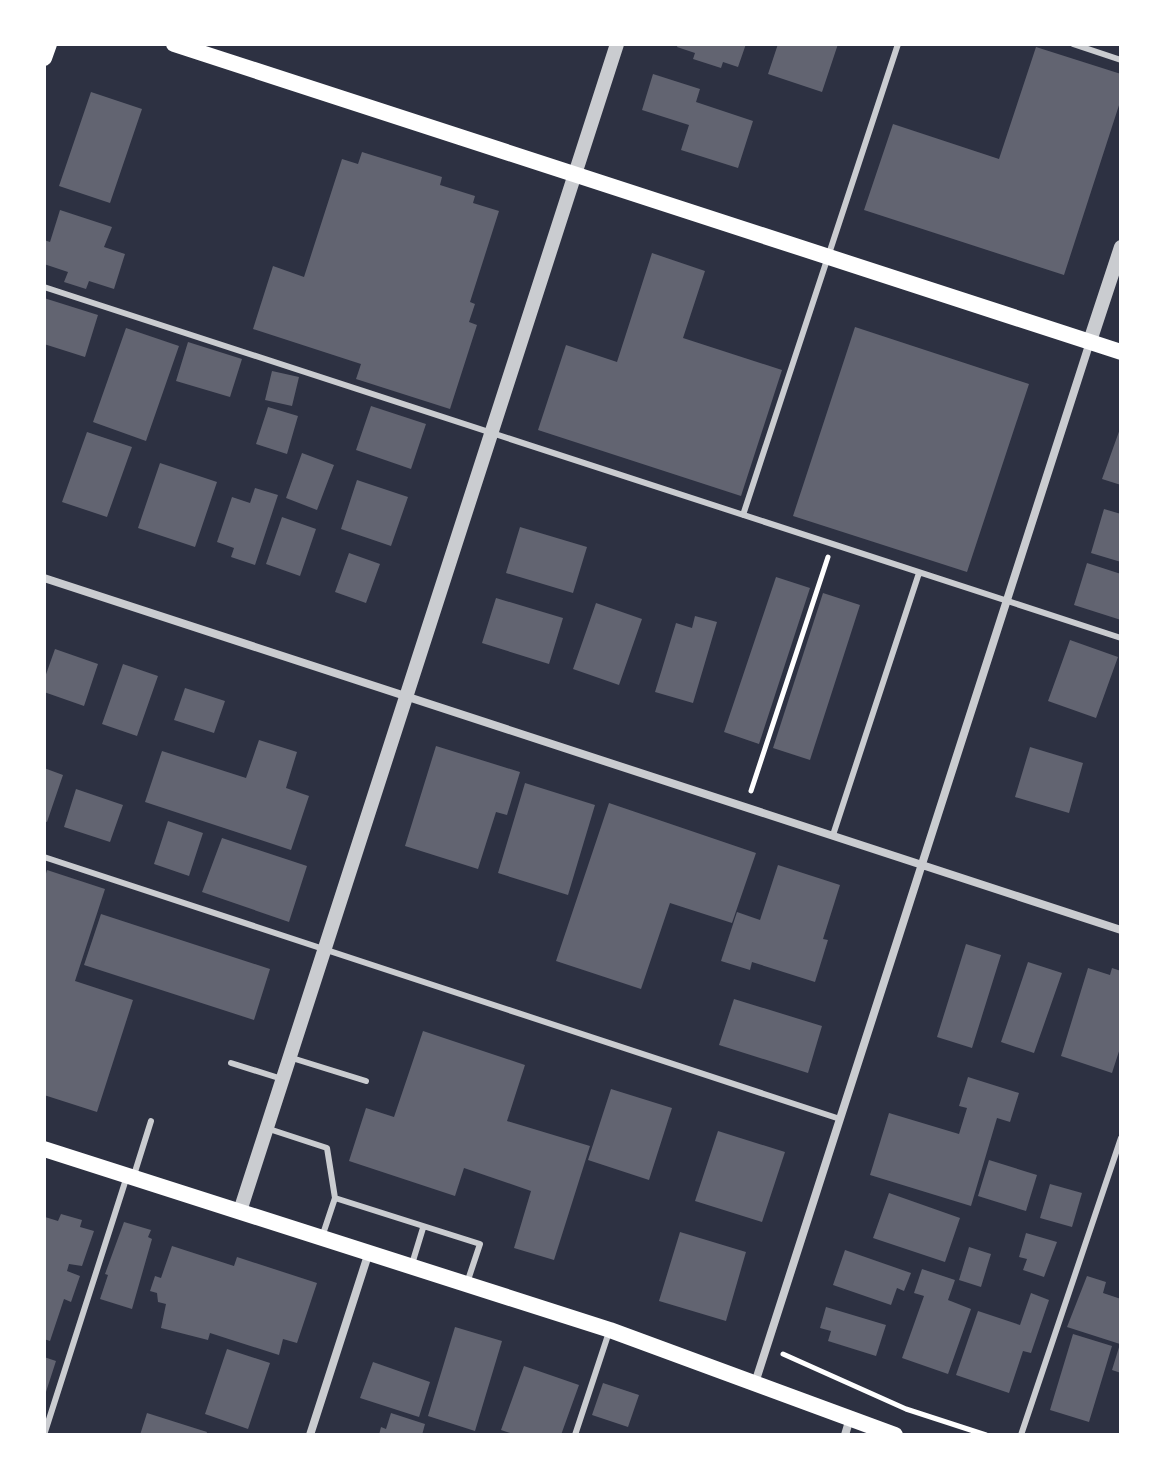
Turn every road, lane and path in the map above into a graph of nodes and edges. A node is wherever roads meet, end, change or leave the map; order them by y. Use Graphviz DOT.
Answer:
graph roads {
  1 [pos="49,44"];
  2 [pos="174,44"];
  3 [pos="617,44"];
  4 [pos="898,44"];
  5 [pos="1073,44"];
  6 [pos="44,58"];
  7 [pos="1121,60"];
  8 [pos="575,174"];
  9 [pos="1121,247"];
  10 [pos="828,256"];
  11 [pos="44,287"];
  12 [pos="1090,341"];
  13 [pos="1121,352"];
  14 [pos="490,433"];
  15 [pos="743,515"];
  16 [pos="832,544"];
  17 [pos="919,573"];
  18 [pos="44,578"];
  19 [pos="1006,601"];
  20 [pos="1121,638"];
  21 [pos="405,696"];
  22 [pos="746,807"];
  23 [pos="833,835"];
  24 [pos="44,857"];
  25 [pos="922,865"];
  26 [pos="1121,930"];
  27 [pos="322,949"];
  28 [pos="288,1057"];
  29 [pos="231,1063"];
  30 [pos="282,1079"];
  31 [pos="366,1081"];
  32 [pos="840,1119"];
  33 [pos="151,1121"];
  34 [pos="266,1128"];
  35 [pos="1121,1138"];
  36 [pos="44,1149"];
  37 [pos="130,1177"];
  38 [pos="335,1198"];
  39 [pos="240,1211"];
  40 [pos="423,1228"];
  41 [pos="322,1237"];
  42 [pos="369,1251"];
  43 [pos="412,1264"];
  44 [pos="467,1284"];
  45 [pos="610,1330"];
  46 [pos="766,1348"];
  47 [pos="755,1383"];
  48 [pos="851,1417"];
  49 [pos="44,1435"];
  50 [pos="310,1435"];
  51 [pos="575,1435"];
  52 [pos="845,1435"];
  53 [pos="895,1435"];
  54 [pos="986,1435"];
  55 [pos="1021,1435"];
  1 -- 6 [label="main road"];
  2 -- 8 [label="main road"];
  3 -- 8 [label="street"];
  4 -- 10 [label="lane"];
  5 -- 7 [label="lane"];
  8 -- 10 [label="main road"];
  8 -- 14 [label="street"];
  9 -- 12 [label="street"];
  10 -- 12 [label="main road"];
  10 -- 15 [label="lane"];
  11 -- 14 [label="lane"];
  12 -- 13 [label="main road"];
  12 -- 19 [label="street"];
  14 -- 15 [label="lane"];
  14 -- 21 [label="street"];
  15 -- 16 [label="lane"];
  16 -- 17 [label="lane"];
  16 -- 22 [label="path"];
  17 -- 19 [label="lane"];
  17 -- 23 [label="lane"];
  18 -- 21 [label="street"];
  19 -- 20 [label="lane"];
  19 -- 25 [label="street"];
  21 -- 22 [label="street"];
  21 -- 27 [label="street"];
  22 -- 23 [label="street"];
  23 -- 25 [label="street"];
  24 -- 27 [label="lane"];
  25 -- 26 [label="street"];
  25 -- 32 [label="street"];
  27 -- 28 [label="street"];
  27 -- 32 [label="lane"];
  28 -- 30 [label="street"];
  28 -- 31 [label="lane"];
  29 -- 30 [label="lane"];
  30 -- 34 [label="street"];
  32 -- 46 [label="street"];
  33 -- 37 [label="lane"];
  34 -- 38 [label="lane"];
  34 -- 39 [label="street"];
  35 -- 55 [label="lane"];
  36 -- 37 [label="main road"];
  37 -- 39 [label="main road"];
  37 -- 49 [label="lane"];
  38 -- 40 [label="lane"];
  38 -- 41 [label="lane"];
  39 -- 41 [label="main road"];
  40 -- 43 [label="lane"];
  40 -- 44 [label="lane"];
  41 -- 42 [label="main road"];
  42 -- 43 [label="main road"];
  42 -- 50 [label="street"];
  43 -- 44 [label="main road"];
  44 -- 45 [label="main road"];
  45 -- 47 [label="main road"];
  45 -- 51 [label="lane"];
  46 -- 47 [label="street"];
  46 -- 54 [label="path"];
  47 -- 48 [label="main road"];
  48 -- 52 [label="street"];
  48 -- 53 [label="main road"];
}
